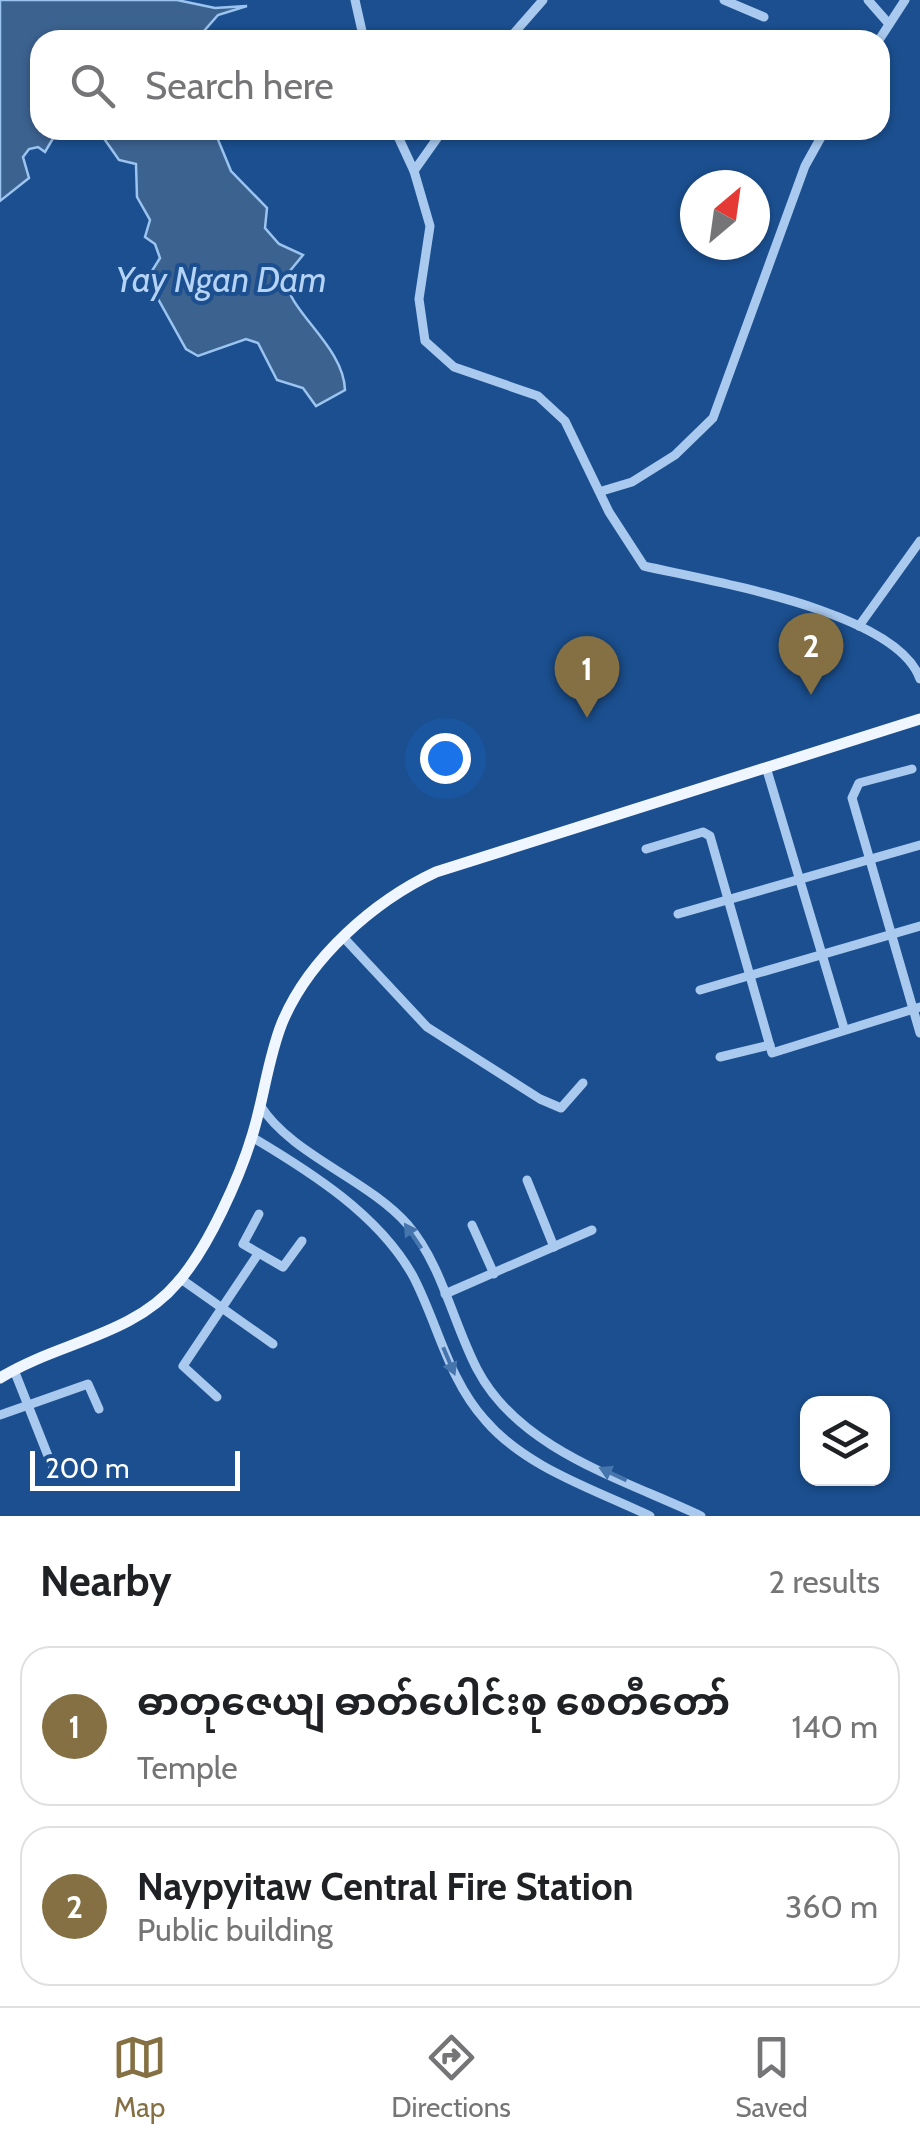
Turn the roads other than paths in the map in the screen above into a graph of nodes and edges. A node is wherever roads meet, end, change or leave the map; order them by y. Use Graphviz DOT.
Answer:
graph roads {
  1 [pos="355,0"];
  2 [pos="543,0"];
  3 [pos="724,0"];
  4 [pos="868,0"];
  5 [pos="905,0"];
  6 [pos="764,18"];
  7 [pos="889,24"];
  8 [pos="362,30"];
  9 [pos="517,30"];
  10 [pos="885,30"];
  11 [pos="400,140"];
  12 [pos="436,140"];
  13 [pos="819,140"];
  14 [pos="414,171"];
  15 [pos="602,491"];
  16 [pos="920,541"];
  17 [pos="858,626"];
  18 [pos="920,680"];
  19 [pos="920,719"];
  20 [pos="766,767"];
  21 [pos="912,769"];
  22 [pos="920,845"];
  23 [pos="646,849"];
  24 [pos="868,859"];
  25 [pos="800,878"];
  26 [pos="729,898"];
  27 [pos="678,914"];
  28 [pos="920,926"];
  29 [pos="890,934"];
  30 [pos="344,938"];
  31 [pos="822,954"];
  32 [pos="752,974"];
  33 [pos="700,990"];
  34 [pos="916,1008"];
  35 [pos="844,1028"];
  36 [pos="920,1033"];
  37 [pos="770,1045"];
  38 [pos="720,1057"];
  39 [pos="583,1083"];
  40 [pos="260,1106"];
  41 [pos="252,1137"];
  42 [pos="527,1180"];
  43 [pos="259,1214"];
  44 [pos="472,1225"];
  45 [pos="592,1230"];
  46 [pos="302,1241"];
  47 [pos="554,1247"];
  48 [pos="258,1254"];
  49 [pos="494,1274"];
  50 [pos="181,1279"];
  51 [pos="440,1282"];
  52 [pos="420,1292"];
  53 [pos="445,1294"];
  54 [pos="222,1308"];
  55 [pos="273,1344"];
  56 [pos="6,1374"];
  57 [pos="217,1397"];
  58 [pos="28,1404"];
  59 [pos="99,1410"];
  60 [pos="0,1415"];
  61 [pos="56,1476"];
  62 [pos="650,1516"];
  63 [pos="701,1516"];
  1 -- 8 [label="street"];
  2 -- 9 [label="street"];
  3 -- 6 [label="street"];
  4 -- 7 [label="street"];
  5 -- 7 [label="street"];
  7 -- 10 [label="street"];
  11 -- 14 [label="street"];
  12 -- 14 [label="street"];
  13 -- 15 [label="street"];
  14 -- 15 [label="street"];
  15 -- 17 [label="street"];
  16 -- 17 [label="street"];
  17 -- 18 [label="street"];
  19 -- 20 [label="main road"];
  20 -- 25 [label="street"];
  20 -- 30 [label="main road"];
  21 -- 24 [label="street"];
  22 -- 24 [label="street"];
  23 -- 26 [label="street"];
  24 -- 25 [label="street"];
  24 -- 29 [label="street"];
  25 -- 26 [label="street"];
  25 -- 31 [label="street"];
  26 -- 27 [label="street"];
  26 -- 32 [label="street"];
  28 -- 29 [label="street"];
  29 -- 31 [label="street"];
  29 -- 34 [label="street"];
  30 -- 39 [label="street"];
  30 -- 40 [label="main road"];
  31 -- 32 [label="street"];
  31 -- 35 [label="street"];
  32 -- 33 [label="street"];
  32 -- 37 [label="street"];
  34 -- 35 [label="street"];
  34 -- 36 [label="street"];
  35 -- 37 [label="street"];
  37 -- 38 [label="street"];
  40 -- 41 [label="main road"];
  51 -- 40 [label="street, one-way"];
  41 -- 50 [label="main road"];
  41 -- 52 [label="street"];
  42 -- 47 [label="street"];
  43 -- 48 [label="street"];
  44 -- 49 [label="street"];
  45 -- 47 [label="street"];
  46 -- 48 [label="street"];
  47 -- 49 [label="street"];
  48 -- 54 [label="street"];
  49 -- 53 [label="street"];
  50 -- 54 [label="street"];
  50 -- 56 [label="main road"];
  51 -- 52 [label="street"];
  51 -- 53 [label="street"];
  52 -- 62 [label="street, one-way"];
  63 -- 53 [label="street, one-way"];
  54 -- 55 [label="street"];
  54 -- 57 [label="street"];
  56 -- 58 [label="street"];
  58 -- 59 [label="street"];
  58 -- 60 [label="street"];
  58 -- 61 [label="street"];
}
